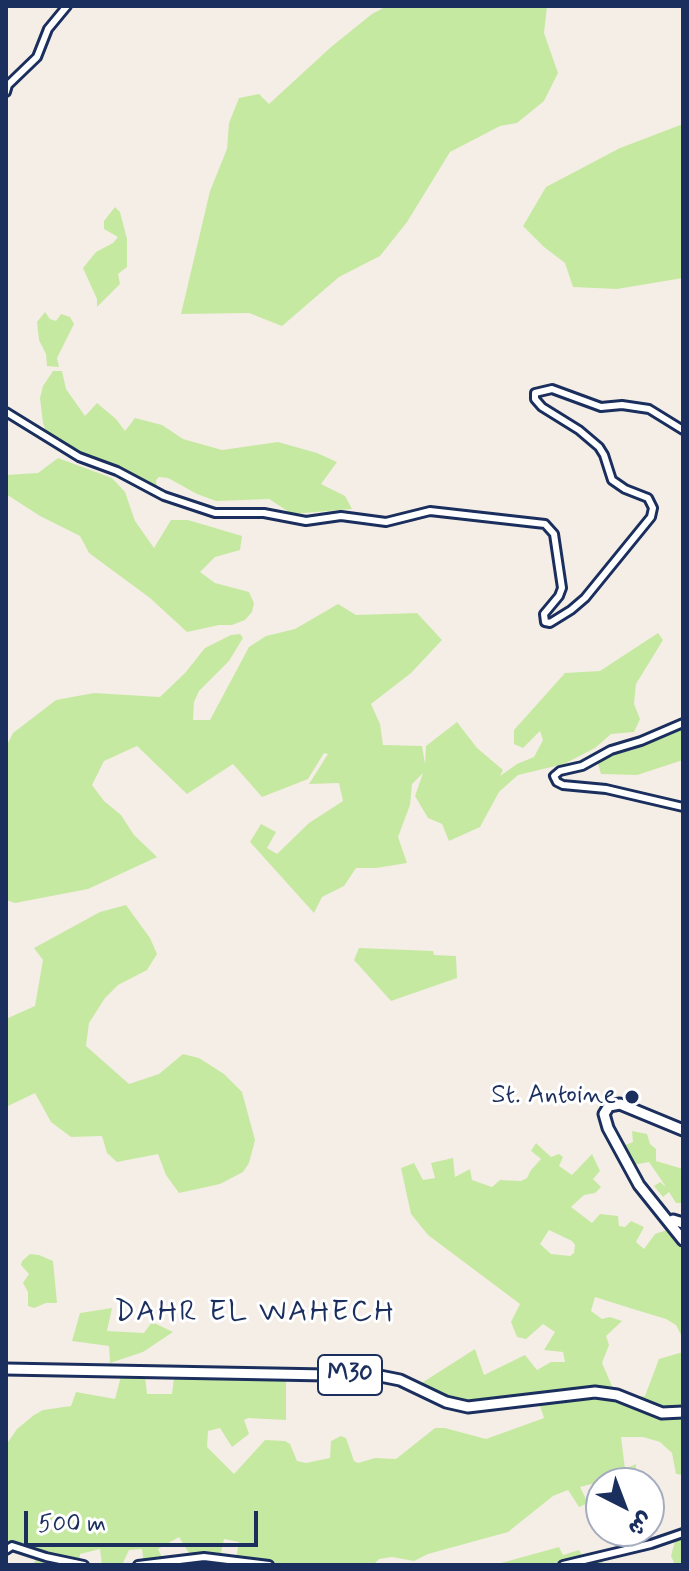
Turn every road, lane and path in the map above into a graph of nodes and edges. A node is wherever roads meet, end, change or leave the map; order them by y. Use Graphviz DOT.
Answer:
graph roads {
  1 [pos="67,6"];
  2 [pos="6,92"];
  3 [pos="6,412"];
  4 [pos="683,430"];
  5 [pos="683,723"];
  6 [pos="683,807"];
  7 [pos="683,1131"];
  8 [pos="680,1225"];
  9 [pos="683,1240"];
  10 [pos="6,1371"];
  11 [pos="683,1414"];
  12 [pos="683,1533"];
  13 [pos="6,1550"];
  14 [pos="84,1565"];
  15 [pos="138,1565"];
  16 [pos="269,1565"];
  17 [pos="563,1565"];
  1 -- 2 [label="main road"];
  3 -- 4 [label="main road"];
  5 -- 6 [label="main road"];
  7 -- 8 [label="highway"];
  7 -- 9 [label="highway"];
  10 -- 11 [label="highway, M30"];
  12 -- 17 [label="main road"];
  13 -- 14 [label="main road"];
  15 -- 16 [label="main road"];
}
